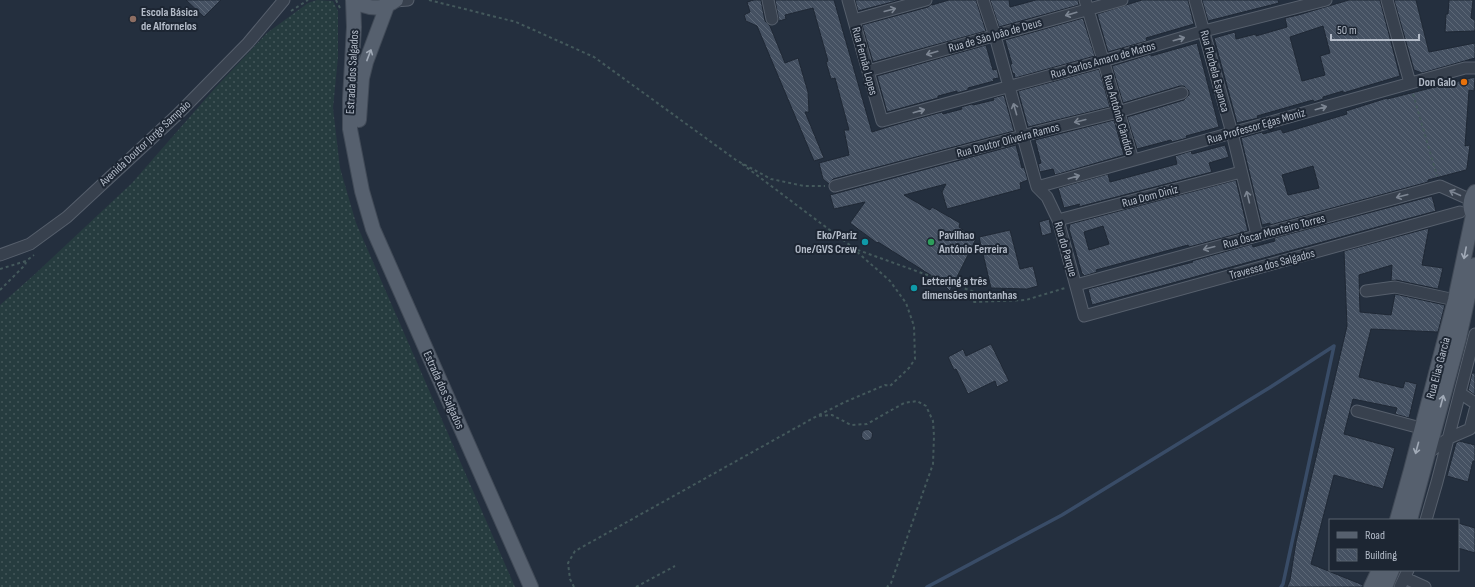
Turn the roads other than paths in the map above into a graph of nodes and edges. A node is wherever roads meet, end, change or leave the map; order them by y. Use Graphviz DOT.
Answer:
graph roads {
  1 [pos="284,0"];
  2 [pos="293,0"];
  3 [pos="354,0"];
  4 [pos="768,0"];
  5 [pos="848,0"];
  6 [pos="926,0"];
  7 [pos="983,0"];
  8 [pos="1122,0"];
  9 [pos="1195,0"];
  10 [pos="1326,0"];
  11 [pos="1387,0"];
  12 [pos="397,2"];
  13 [pos="1300,3"];
  14 [pos="1087,5"];
  15 [pos="275,11"];
  16 [pos="772,20"];
  17 [pos="854,20"];
  18 [pos="1204,31"];
  19 [pos="994,36"];
  20 [pos="1103,61"];
  21 [pos="1475,68"];
  22 [pos="868,71"];
  23 [pos="1410,83"];
  24 [pos="1008,86"];
  25 [pos="1182,93"];
  26 [pos="1118,112"];
  27 [pos="882,121"];
  28 [pos="1232,133"];
  29 [pos="1022,136"];
  30 [pos="1133,160"];
  31 [pos="1241,172"];
  32 [pos="835,186"];
  33 [pos="1036,187"];
  34 [pos="362,191"];
  35 [pos="1473,194"];
  36 [pos="1470,215"];
  37 [pos="1058,220"];
  38 [pos="1257,235"];
  39 [pos="0,255"];
  40 [pos="1475,265"];
  41 [pos="1076,285"];
  42 [pos="1366,291"];
  43 [pos="1456,300"];
  44 [pos="1084,316"];
  45 [pos="1475,334"];
  46 [pos="1460,393"];
  47 [pos="1475,402"];
  48 [pos="1357,410"];
  49 [pos="1475,410"];
  50 [pos="1428,430"];
  51 [pos="1449,438"];
  52 [pos="1428,453"];
  53 [pos="1397,519"];
  54 [pos="1410,519"];
  55 [pos="1426,519"];
  56 [pos="1379,571"];
  57 [pos="1392,571"];
  58 [pos="1404,578"];
  59 [pos="531,587"];
  60 [pos="1371,587"];
  61 [pos="1385,587"];
  62 [pos="1425,587"];
  1 -- 15 [label="street, Avenida Doutor Jorge Sampaio"];
  2 -- 15 [label="street, Avenida Doutor Jorge Sampaio"];
  3 -- 12 [label="main road"];
  3 -- 34 [label="main road, Estrada dos Salgados"];
  4 -- 16 [label="street"];
  5 -- 17 [label="street, Rua Fernão Lopes"];
  17 -- 6 [label="street, one-way"];
  7 -- 19 [label="street"];
  8 -- 14 [label="street, Rua de São João de Deus"];
  9 -- 18 [label="street, Rua Florbela Espanca"];
  10 -- 13 [label="street, Rua Carlos Amaro de Matos"];
  11 -- 23 [label="street"];
  34 -- 12 [label="main road, Estrada dos Salgados, one-way"];
  13 -- 18 [label="street, Rua Carlos Amaro de Matos"];
  14 -- 19 [label="street, Rua de São João de Deus, one-way"];
  14 -- 20 [label="street, Rua António Cândido"];
  15 -- 39 [label="street, Avenida Doutor Jorge Sampaio"];
  17 -- 22 [label="street, Rua Fernão Lopes"];
  20 -- 18 [label="street, Rua Carlos Amaro de Matos, one-way"];
  18 -- 28 [label="street, Rua Florbela Espanca"];
  19 -- 22 [label="street, Rua de São João de Deus, one-way"];
  19 -- 24 [label="street"];
  20 -- 24 [label="street, Rua Carlos Amaro de Matos"];
  20 -- 26 [label="street, Rua António Cândido"];
  21 -- 23 [label="street, Rua Professor Egas Moniz"];
  22 -- 27 [label="street, Rua Fernão Lopes"];
  28 -- 23 [label="street, Rua Professor Egas Moniz, one-way"];
  27 -- 24 [label="street, Rua Carlos Amaro de Matos, one-way"];
  29 -- 24 [label="street, one-way"];
  25 -- 26 [label="street, Rua Doutor Oliveira Ramos"];
  26 -- 29 [label="street, Rua Doutor Oliveira Ramos, one-way"];
  26 -- 30 [label="street, Rua António Cândido"];
  28 -- 30 [label="street, Rua Professor Egas Moniz"];
  28 -- 31 [label="street, Rua Florbela Espanca"];
  29 -- 32 [label="street, Rua Doutor Oliveira Ramos"];
  29 -- 33 [label="street"];
  33 -- 30 [label="street, Rua Professor Egas Moniz, one-way"];
  31 -- 37 [label="street, Rua Dom Diniz"];
  38 -- 31 [label="street, Rua Florbela Espanca, one-way"];
  33 -- 37 [label="street, Rua do Parque"];
  34 -- 59 [label="main road, Estrada dos Salgados"];
  35 -- 36 [label="main road, Rua Elias Garcia"];
  35 -- 38 [label="street, Rua Óscar Monteiro Torres, one-way"];
  36 -- 43 [label="main road, Rua Elias Garcia, one-way"];
  36 -- 44 [label="street, Travessa dos Salgados"];
  37 -- 41 [label="street, Rua do Parque"];
  38 -- 41 [label="street, Rua Óscar Monteiro Torres, one-way"];
  50 -- 40 [label="main road, Rua Elias Garcia, one-way"];
  41 -- 44 [label="street, Rua do Parque"];
  42 -- 43 [label="street"];
  43 -- 50 [label="main road, Rua Elias Garcia"];
  45 -- 46 [label="street"];
  46 -- 47 [label="street"];
  46 -- 51 [label="street"];
  48 -- 50 [label="street"];
  49 -- 51 [label="street"];
  50 -- 52 [label="main road, Rua Elias Garcia"];
  50 -- 53 [label="main road, Rua Elias Garcia, one-way"];
  51 -- 52 [label="street"];
  51 -- 55 [label="street"];
  52 -- 54 [label="main road, Rua Elias Garcia"];
  56 -- 60 [label="main road"];
  57 -- 61 [label="main road"];
  58 -- 62 [label="street"];
}
